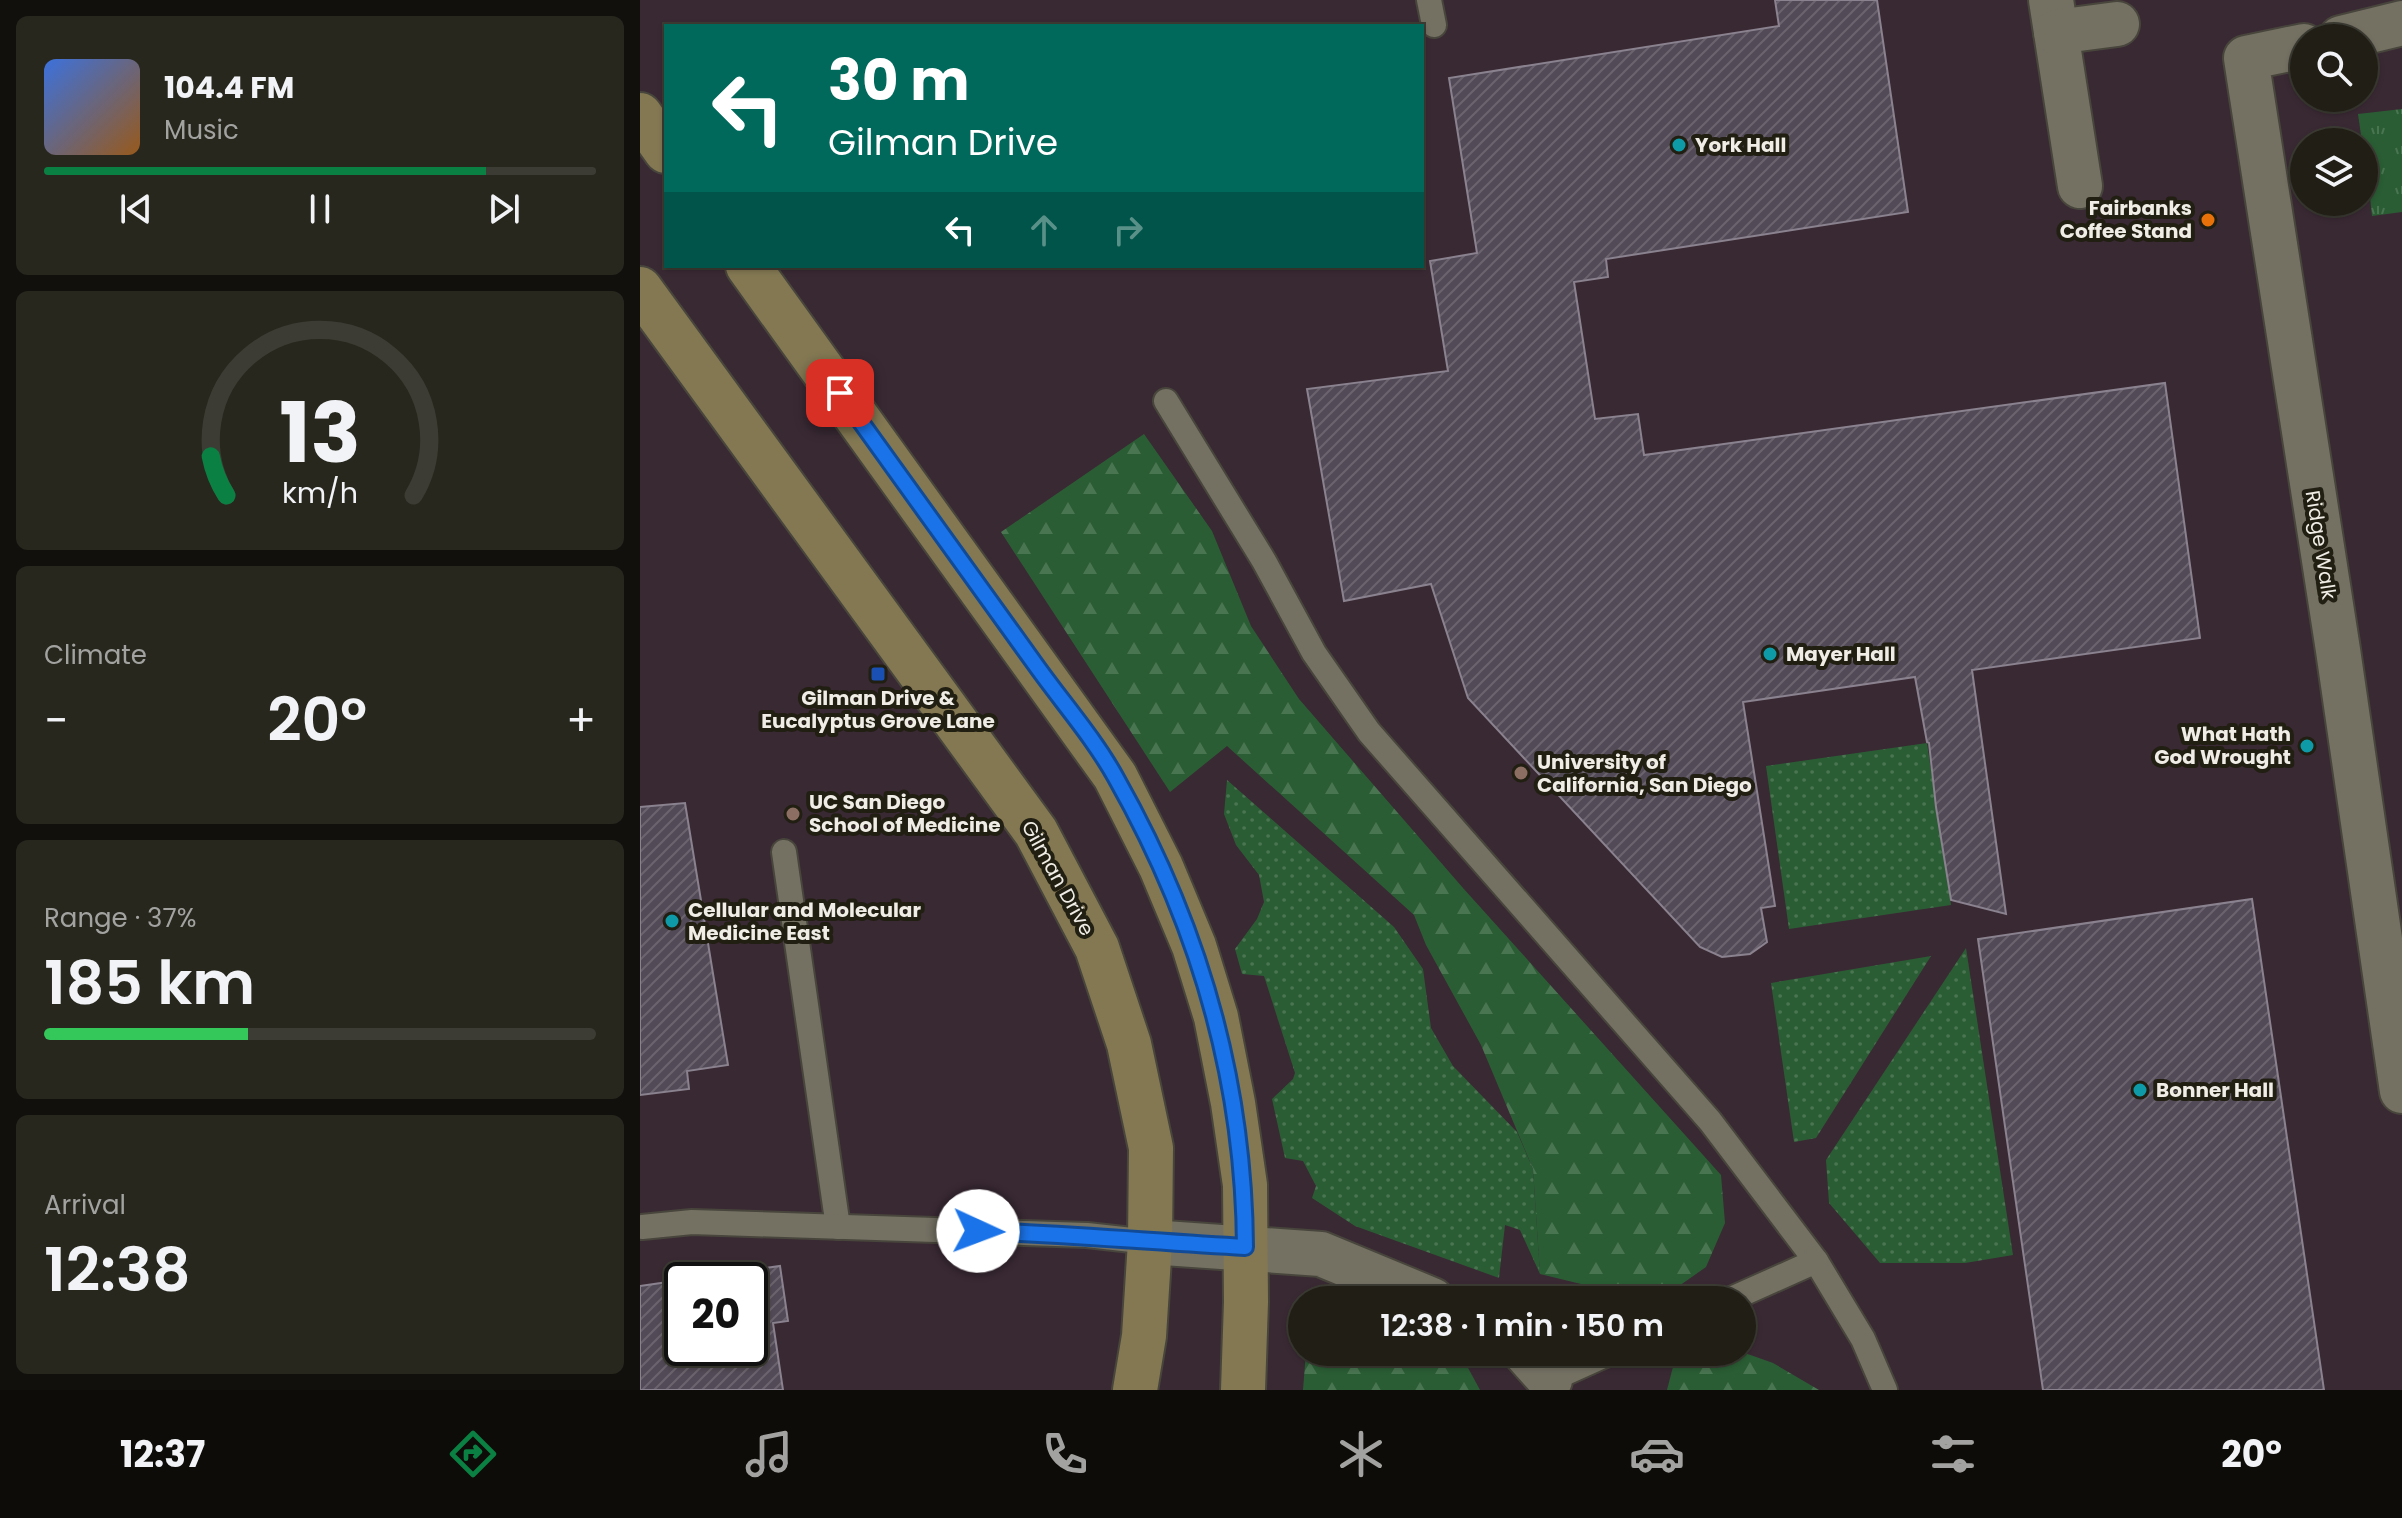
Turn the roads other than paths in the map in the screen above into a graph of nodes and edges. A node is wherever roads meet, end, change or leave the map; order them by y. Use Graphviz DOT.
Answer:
graph roads {
  1 [pos="1429,0"];
  2 [pos="2054,16"];
  3 [pos="2402,23"];
  4 [pos="2117,24"];
  5 [pos="1434,25"];
  6 [pos="2378,29"];
  7 [pos="2290,49"];
  8 [pos="640,115"];
  9 [pos="664,148"];
  10 [pos="2080,186"];
  11 [pos="749,268"];
  12 [pos="640,289"];
  13 [pos="1166,401"];
  14 [pos="784,852"];
  15 [pos="2402,1091"];
  16 [pos="642,1227"];
  17 [pos="838,1227"];
  18 [pos="1150,1242"];
  19 [pos="1245,1247"];
  20 [pos="1816,1261"];
  21 [pos="1398,1286"];
  22 [pos="1756,1288"];
  23 [pos="1135,1390"];
  24 [pos="1243,1390"];
  25 [pos="1885,1390"];
  1 -- 5 [label="lane"];
  2 -- 4 [label="street"];
  2 -- 10 [label="street"];
  3 -- 6 [label="street"];
  7 -- 15 [label="street, Ridge Walk"];
  8 -- 9 [label="main road"];
  11 -- 19 [label="main road"];
  12 -- 18 [label="main road, Gilman Drive"];
  13 -- 20 [label="lane"];
  14 -- 17 [label="lane"];
  16 -- 17 [label="lane"];
  17 -- 18 [label="lane"];
  18 -- 19 [label="street"];
  18 -- 23 [label="main road, Gilman Drive"];
  19 -- 21 [label="street"];
  19 -- 24 [label="main road"];
  20 -- 22 [label="lane"];
  20 -- 25 [label="lane"];
}
